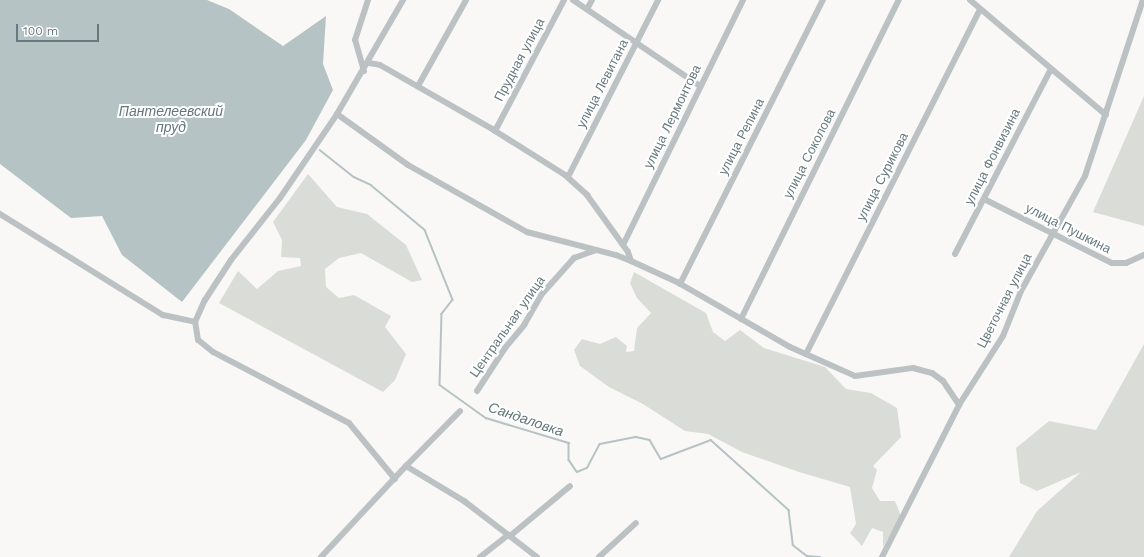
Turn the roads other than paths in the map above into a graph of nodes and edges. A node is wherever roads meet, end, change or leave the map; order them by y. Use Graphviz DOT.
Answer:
graph roads {
  1 [pos="368,0"];
  2 [pos="396,0"];
  3 [pos="403,0"];
  4 [pos="466,0"];
  5 [pos="564,0"];
  6 [pos="573,0"];
  7 [pos="592,0"];
  8 [pos="658,0"];
  9 [pos="743,0"];
  10 [pos="823,0"];
  11 [pos="900,0"];
  12 [pos="970,0"];
  13 [pos="1143,0"];
  14 [pos="400,6"];
  15 [pos="587,9"];
  16 [pos="980,9"];
  17 [pos="636,43"];
  18 [pos="368,63"];
  19 [pos="1051,69"];
  20 [pos="364,71"];
  21 [pos="418,86"];
  22 [pos="700,86"];
  23 [pos="337,114"];
  24 [pos="1106,116"];
  25 [pos="496,131"];
  26 [pos="568,177"];
  27 [pos="984,199"];
  28 [pos="0,214"];
  29 [pos="1053,234"];
  30 [pos="623,244"];
  31 [pos="596,250"];
  32 [pos="955,254"];
  33 [pos="1144,255"];
  34 [pos="631,261"];
  35 [pos="680,284"];
  36 [pos="740,319"];
  37 [pos="195,322"];
  38 [pos="806,354"];
  39 [pos="477,391"];
  40 [pos="959,405"];
  41 [pos="460,411"];
  42 [pos="406,466"];
  43 [pos="395,479"];
  44 [pos="570,486"];
  45 [pos="636,523"];
  46 [pos="509,536"];
  47 [pos="531,552"];
  48 [pos="321,557"];
  49 [pos="480,557"];
  50 [pos="526,557"];
  51 [pos="537,557"];
  52 [pos="599,557"];
  53 [pos="882,557"];
  1 -- 20 [label="street"];
  2 -- 14 [label="street"];
  3 -- 14 [label="street"];
  4 -- 21 [label="street"];
  5 -- 25 [label="street, Прудная улица"];
  6 -- 15 [label="street"];
  7 -- 15 [label="street"];
  8 -- 17 [label="street, улица Левитана"];
  9 -- 22 [label="street, улица Лермонтова"];
  10 -- 35 [label="street, улица Репина"];
  11 -- 36 [label="street, улица Соколова"];
  12 -- 16 [label="street"];
  13 -- 24 [label="street, Цветочная улица"];
  14 -- 18 [label="street"];
  15 -- 17 [label="street"];
  16 -- 19 [label="street"];
  16 -- 38 [label="street, улица Сурикова"];
  17 -- 22 [label="street"];
  17 -- 26 [label="street, улица Левитана"];
  18 -- 20 [label="street"];
  18 -- 21 [label="street"];
  19 -- 24 [label="street"];
  19 -- 27 [label="street, улица Фонвизина"];
  20 -- 23 [label="street"];
  21 -- 25 [label="street"];
  22 -- 30 [label="street, улица Лермонтова"];
  23 -- 31 [label="street"];
  23 -- 37 [label="street"];
  24 -- 29 [label="street, Цветочная улица"];
  25 -- 26 [label="street"];
  26 -- 30 [label="street"];
  27 -- 29 [label="street, улица Пушкина"];
  27 -- 32 [label="street, улица Фонвизина"];
  28 -- 37 [label="street"];
  29 -- 33 [label="street, улица Пушкина"];
  29 -- 40 [label="street, Цветочная улица"];
  30 -- 34 [label="street"];
  31 -- 34 [label="street"];
  31 -- 39 [label="street, Центральная улица"];
  34 -- 35 [label="street"];
  35 -- 36 [label="street"];
  36 -- 38 [label="street"];
  37 -- 43 [label="street"];
  38 -- 40 [label="street"];
  40 -- 53 [label="street, Цветочная улица"];
  41 -- 42 [label="street"];
  42 -- 43 [label="street"];
  42 -- 46 [label="street"];
  43 -- 48 [label="street"];
  44 -- 46 [label="street"];
  45 -- 52 [label="street"];
  46 -- 47 [label="street"];
  46 -- 49 [label="street"];
  47 -- 50 [label="street"];
  47 -- 51 [label="street"];
}
